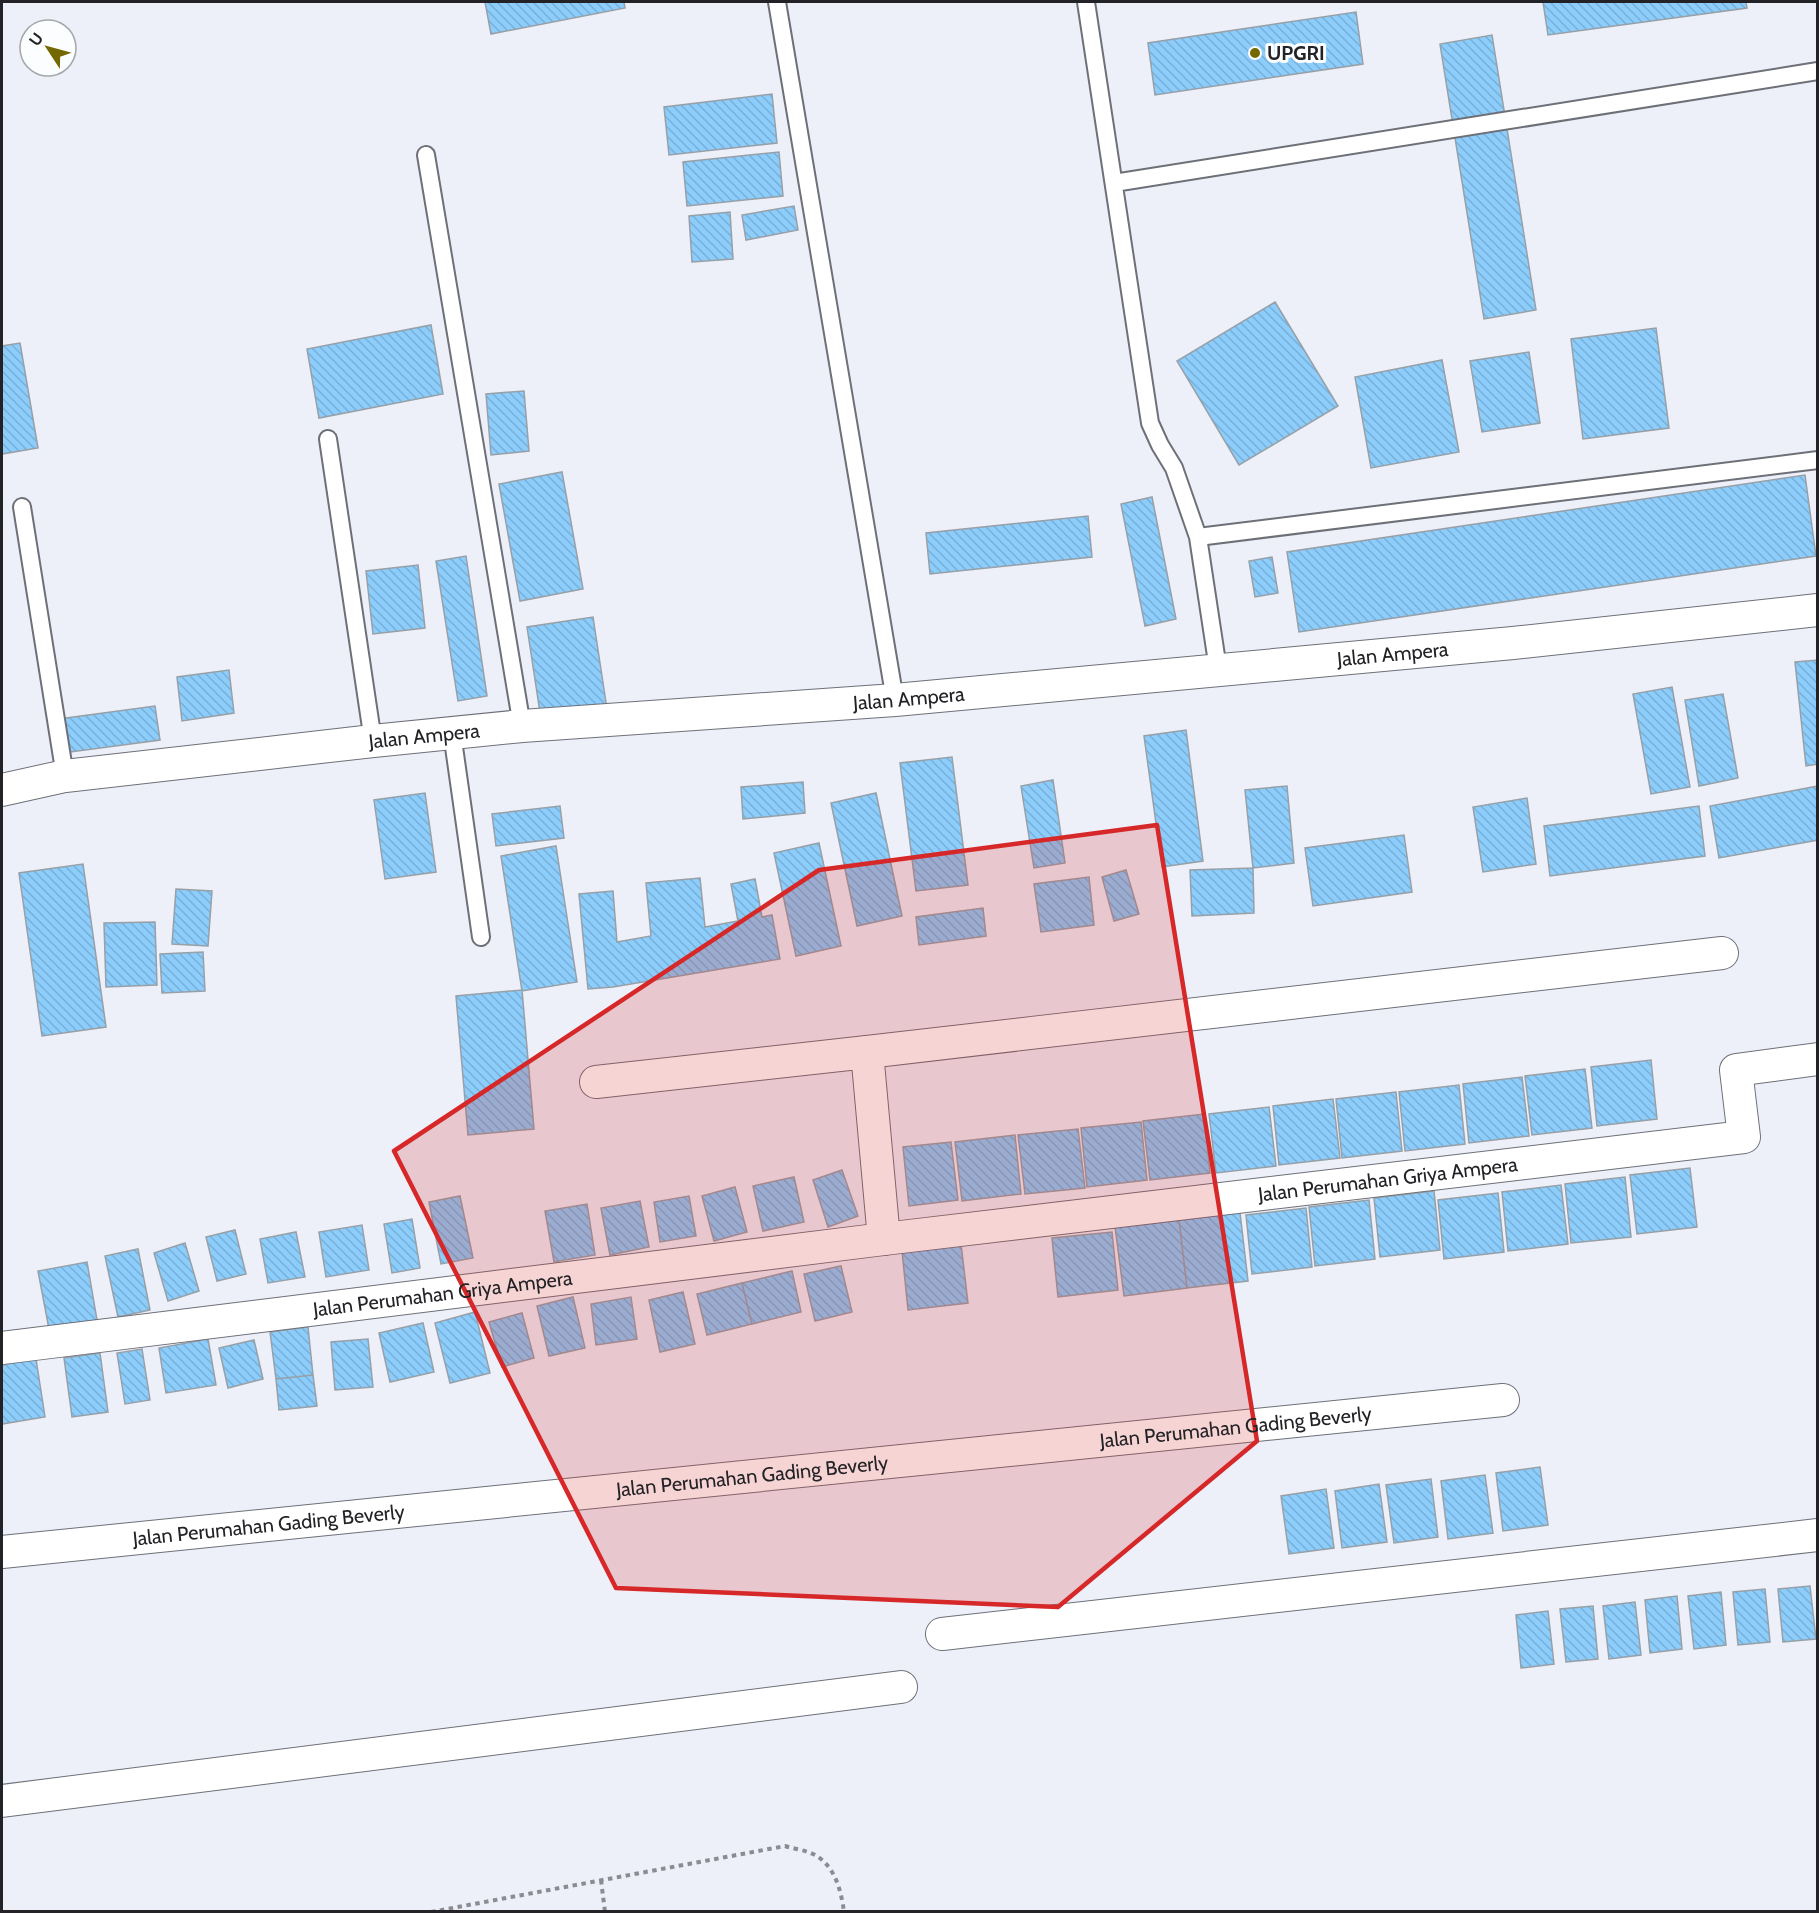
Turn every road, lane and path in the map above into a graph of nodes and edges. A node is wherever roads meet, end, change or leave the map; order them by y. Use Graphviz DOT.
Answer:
graph roads {
  1 [pos="777,2"];
  2 [pos="1086,2"];
  3 [pos="1818,71"];
  4 [pos="426,154"];
  5 [pos="1114,183"];
  6 [pos="328,439"];
  7 [pos="1818,460"];
  8 [pos="22,507"];
  9 [pos="1197,537"];
  10 [pos="1818,610"];
  11 [pos="1218,669"];
  12 [pos="895,700"];
  13 [pos="522,726"];
  14 [pos="452,733"];
  15 [pos="373,741"];
  16 [pos="65,776"];
  17 [pos="2,790"];
  18 [pos="481,937"];
  19 [pos="1722,953"];
  20 [pos="867,1052"];
  21 [pos="1818,1059"];
  22 [pos="596,1082"];
  23 [pos="884,1239"];
  24 [pos="2,1348"];
  25 [pos="1503,1400"];
  26 [pos="1818,1535"];
  27 [pos="2,1552"];
  28 [pos="942,1634"];
  29 [pos="901,1686"];
  30 [pos="2,1801"];
  31 [pos="601,1880"];
  32 [pos="430,1911"];
  33 [pos="605,1911"];
  34 [pos="844,1911"];
  1 -- 12 [label="lane"];
  2 -- 5 [label="lane"];
  3 -- 5 [label="lane"];
  4 -- 13 [label="lane"];
  5 -- 9 [label="lane"];
  6 -- 15 [label="lane"];
  7 -- 9 [label="lane"];
  8 -- 16 [label="lane"];
  9 -- 11 [label="lane"];
  10 -- 11 [label="street, Jalan Ampera"];
  11 -- 12 [label="street, Jalan Ampera"];
  12 -- 13 [label="street, Jalan Ampera"];
  13 -- 14 [label="street, Jalan Ampera"];
  14 -- 15 [label="street, Jalan Ampera"];
  14 -- 18 [label="lane"];
  15 -- 16 [label="street, Jalan Ampera"];
  16 -- 17 [label="street, Jalan Ampera"];
  19 -- 20 [label="street"];
  20 -- 22 [label="street"];
  20 -- 23 [label="street"];
  21 -- 23 [label="street, Jalan Perumahan Griya Ampera"];
  23 -- 24 [label="street, Jalan Perumahan Griya Ampera"];
  25 -- 27 [label="street, Jalan Perumahan Gading Beverly"];
  26 -- 28 [label="street"];
  29 -- 30 [label="street"];
  31 -- 32 [label="path"];
  31 -- 33 [label="path"];
  31 -- 34 [label="path"];
}
